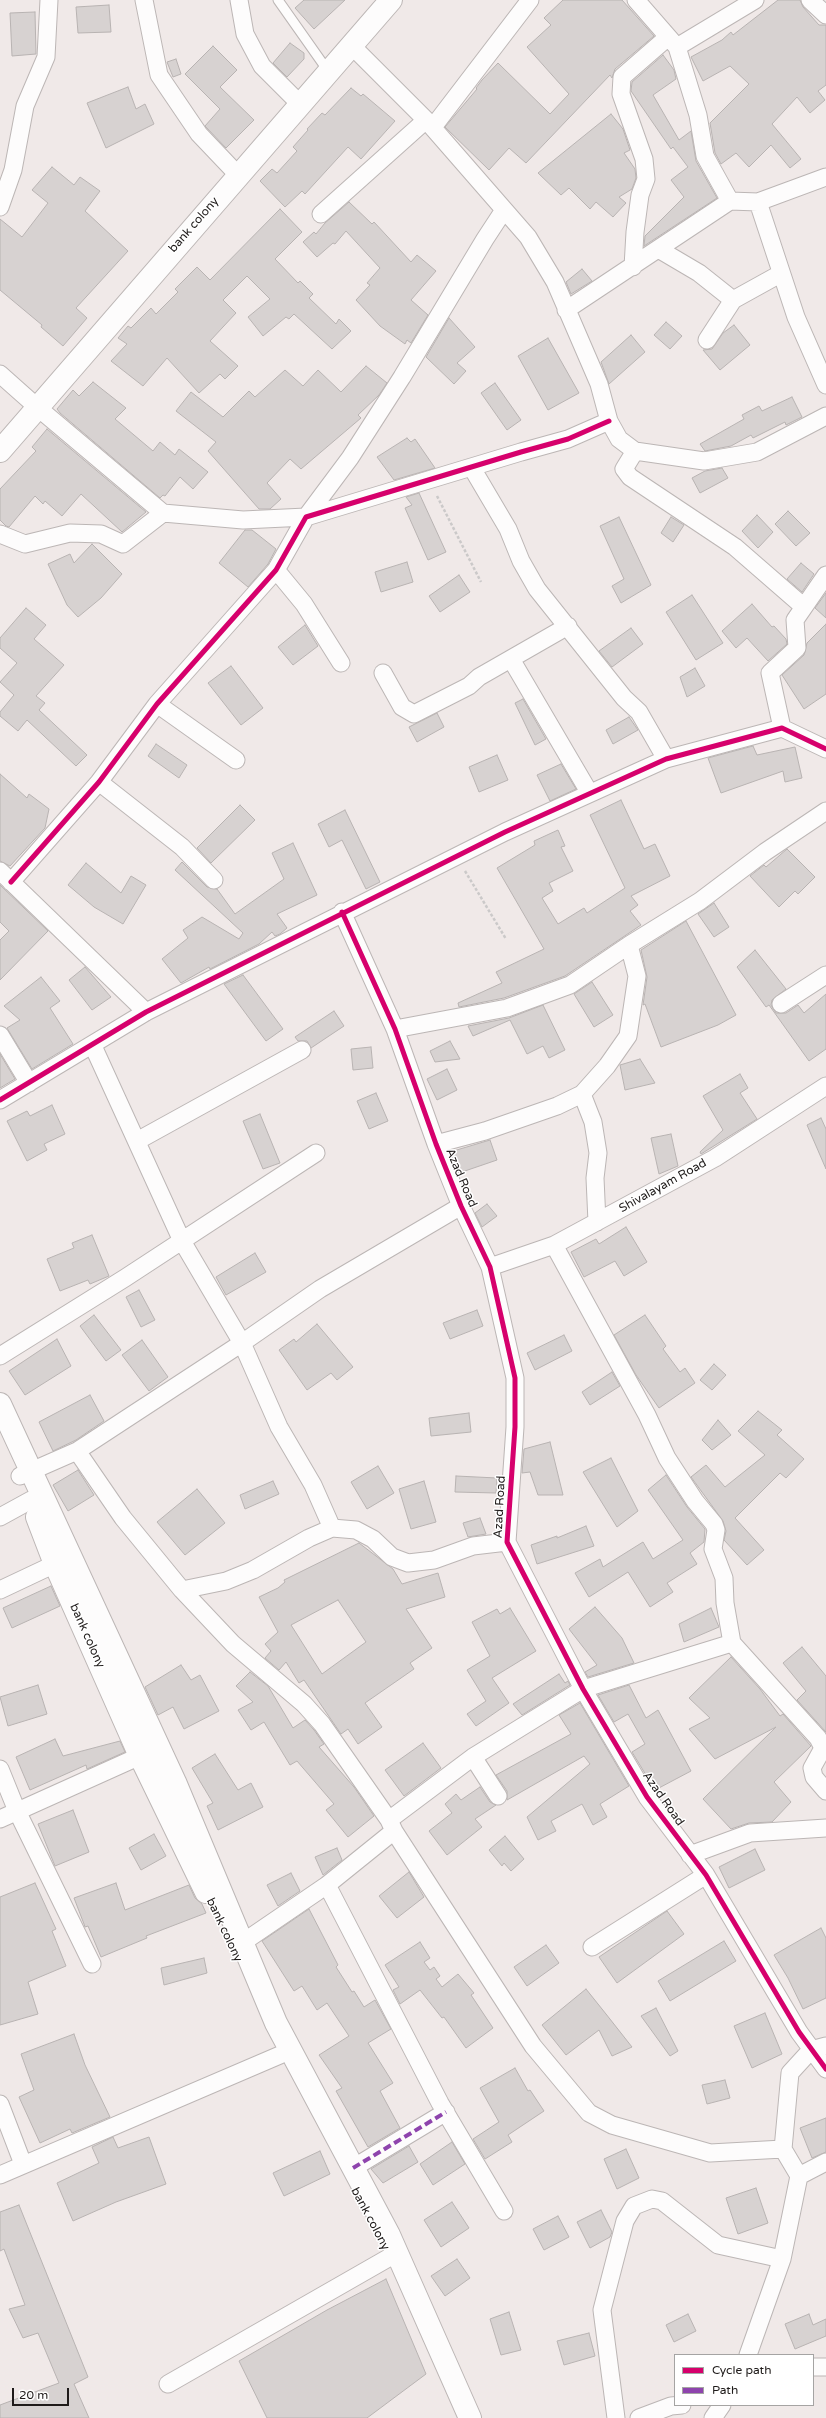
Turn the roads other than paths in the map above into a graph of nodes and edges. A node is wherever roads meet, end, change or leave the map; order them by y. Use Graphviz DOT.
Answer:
graph roads {
  1 [pos="49,0"];
  2 [pos="144,0"];
  3 [pos="240,0"];
  4 [pos="278,0"];
  5 [pos="391,0"];
  6 [pos="530,0"];
  7 [pos="636,0"];
  8 [pos="755,0"];
  9 [pos="810,0"];
  10 [pos="826,15"];
  11 [pos="673,42"];
  12 [pos="351,45"];
  13 [pos="328,71"];
  14 [pos="300,104"];
  15 [pos="429,124"];
  16 [pos="238,175"];
  17 [pos="826,177"];
  18 [pos="730,201"];
  19 [pos="758,202"];
  20 [pos="0,207"];
  21 [pos="504,210"];
  22 [pos="321,214"];
  23 [pos="660,250"];
  24 [pos="633,267"];
  25 [pos="780,274"];
  26 [pos="733,300"];
  27 [pos="566,310"];
  28 [pos="707,340"];
  29 [pos="0,374"];
  30 [pos="826,385"];
  31 [pos="37,407"];
  32 [pos="826,416"];
  33 [pos="609,421"];
  34 [pos="0,451"];
  35 [pos="635,451"];
  36 [pos="472,468"];
  37 [pos="163,513"];
  38 [pos="306,518"];
  39 [pos="0,534"];
  40 [pos="276,570"];
  41 [pos="826,575"];
  42 [pos="804,607"];
  43 [pos="568,626"];
  44 [pos="511,659"];
  45 [pos="341,663"];
  46 [pos="383,673"];
  47 [pos="157,704"];
  48 [pos="782,728"];
  49 [pos="826,749"];
  50 [pos="666,759"];
  51 [pos="236,760"];
  52 [pos="99,782"];
  53 [pos="589,792"];
  54 [pos="826,811"];
  55 [pos="6,877"];
  56 [pos="214,880"];
  57 [pos="342,912"];
  58 [pos="629,945"];
  59 [pos="826,976"];
  60 [pos="781,1004"];
  61 [pos="146,1012"];
  62 [pos="395,1029"];
  63 [pos="0,1035"];
  64 [pos="93,1046"];
  65 [pos="302,1050"];
  66 [pos="29,1083"];
  67 [pos="826,1086"];
  68 [pos="582,1094"];
  69 [pos="0,1100"];
  70 [pos="136,1141"];
  71 [pos="436,1144"];
  72 [pos="316,1153"];
  73 [pos="461,1206"];
  74 [pos="597,1222"];
  75 [pos="182,1241"];
  76 [pos="554,1246"];
  77 [pos="490,1267"];
  78 [pos="242,1343"];
  79 [pos="0,1356"];
  80 [pos="0,1404"];
  81 [pos="0,1437"];
  82 [pos="77,1451"];
  83 [pos="25,1474"];
  84 [pos="31,1500"];
  85 [pos="0,1516"];
  86 [pos="332,1528"];
  87 [pos="508,1542"];
  88 [pos="55,1564"];
  89 [pos="0,1590"];
  90 [pos="182,1590"];
  91 [pos="732,1643"];
  92 [pos="583,1689"];
  93 [pos="140,1756"];
  94 [pos="473,1757"];
  95 [pos="0,1769"];
  96 [pos="826,1791"];
  97 [pos="498,1796"];
  98 [pos="17,1811"];
  99 [pos="0,1819"];
  100 [pos="392,1826"];
  101 [pos="826,1828"];
  102 [pos="690,1854"];
  103 [pos="706,1875"];
  104 [pos="327,1885"];
  105 [pos="242,1943"];
  106 [pos="592,1947"];
  107 [pos="92,1964"];
  108 [pos="819,2048"];
  109 [pos="280,2055"];
  110 [pos="826,2069"];
  111 [pos="0,2104"];
  112 [pos="446,2112"];
  113 [pos="782,2149"];
  114 [pos="826,2162"];
  115 [pos="23,2164"];
  116 [pos="353,2168"];
  117 [pos="0,2175"];
  118 [pos="799,2176"];
  119 [pos="504,2211"];
  120 [pos="390,2257"];
  121 [pos="782,2259"];
  122 [pos="748,2354"];
  123 [pos="814,2367"];
  124 [pos="826,2368"];
  125 [pos="168,2384"];
  126 [pos="674,2406"];
  127 [pos="721,2406"];
  128 [pos="456,2418"];
  129 [pos="470,2418"];
  130 [pos="616,2418"];
  131 [pos="639,2418"];
  132 [pos="713,2418"];
  1 -- 20 [label="street"];
  2 -- 16 [label="street"];
  3 -- 14 [label="street"];
  4 -- 13 [label="lane"];
  5 -- 12 [label="main road, bank colony"];
  6 -- 15 [label="street"];
  7 -- 11 [label="street"];
  8 -- 11 [label="street"];
  9 -- 10 [label="street"];
  11 -- 18 [label="street"];
  11 -- 24 [label="street"];
  12 -- 13 [label="main road, bank colony"];
  12 -- 15 [label="street"];
  13 -- 14 [label="main road, bank colony"];
  14 -- 16 [label="main road, bank colony"];
  15 -- 21 [label="street"];
  15 -- 22 [label="street"];
  16 -- 31 [label="main road, bank colony"];
  17 -- 19 [label="street"];
  18 -- 19 [label="street"];
  18 -- 23 [label="street"];
  19 -- 25 [label="street"];
  21 -- 27 [label="street"];
  21 -- 38 [label="street"];
  23 -- 24 [label="street"];
  23 -- 26 [label="street"];
  24 -- 27 [label="street"];
  25 -- 26 [label="street"];
  25 -- 30 [label="street"];
  26 -- 28 [label="street"];
  27 -- 33 [label="street"];
  29 -- 31 [label="street"];
  31 -- 34 [label="main road, bank colony"];
  31 -- 37 [label="street"];
  32 -- 35 [label="street"];
  33 -- 35 [label="street"];
  33 -- 36 [label="street"];
  35 -- 42 [label="street"];
  36 -- 38 [label="street"];
  36 -- 43 [label="street"];
  37 -- 38 [label="street"];
  37 -- 39 [label="street"];
  38 -- 40 [label="street"];
  40 -- 45 [label="street"];
  40 -- 47 [label="street"];
  41 -- 42 [label="street"];
  42 -- 48 [label="street"];
  43 -- 44 [label="street"];
  43 -- 50 [label="street"];
  44 -- 46 [label="street"];
  44 -- 53 [label="street"];
  47 -- 51 [label="street"];
  47 -- 52 [label="street"];
  48 -- 49 [label="street"];
  48 -- 50 [label="street"];
  50 -- 53 [label="street"];
  52 -- 55 [label="street"];
  52 -- 56 [label="street"];
  53 -- 57 [label="street"];
  54 -- 58 [label="street"];
  55 -- 61 [label="street"];
  57 -- 61 [label="street"];
  57 -- 62 [label="street, Azad Road"];
  58 -- 62 [label="street"];
  58 -- 68 [label="street"];
  59 -- 60 [label="street"];
  61 -- 64 [label="street"];
  62 -- 71 [label="street, Azad Road"];
  63 -- 66 [label="street"];
  64 -- 66 [label="street"];
  64 -- 70 [label="street"];
  65 -- 70 [label="street"];
  66 -- 69 [label="street"];
  67 -- 74 [label="street, Shivalayam Road"];
  68 -- 71 [label="street"];
  68 -- 74 [label="street"];
  70 -- 75 [label="street"];
  71 -- 73 [label="street, Azad Road"];
  72 -- 75 [label="street"];
  73 -- 77 [label="street, Azad Road"];
  73 -- 78 [label="street"];
  74 -- 76 [label="street, Shivalayam Road"];
  75 -- 78 [label="street"];
  75 -- 79 [label="street"];
  76 -- 77 [label="street, Shivalayam Road"];
  76 -- 91 [label="street"];
  77 -- 87 [label="street, Azad Road"];
  78 -- 82 [label="street"];
  78 -- 86 [label="street"];
  80 -- 83 [label="main road"];
  81 -- 83 [label="main road, bank colony"];
  82 -- 83 [label="street"];
  82 -- 90 [label="street"];
  83 -- 84 [label="main road, bank colony"];
  83 -- 105 [label="main road"];
  84 -- 85 [label="street"];
  84 -- 88 [label="main road, bank colony"];
  86 -- 87 [label="street"];
  86 -- 90 [label="street"];
  87 -- 92 [label="street, Azad Road"];
  88 -- 89 [label="street"];
  88 -- 93 [label="main road, bank colony"];
  90 -- 100 [label="street"];
  91 -- 92 [label="street"];
  91 -- 96 [label="street"];
  92 -- 94 [label="street"];
  92 -- 102 [label="street, Azad Road"];
  93 -- 98 [label="street"];
  93 -- 109 [label="main road, bank colony"];
  94 -- 97 [label="street"];
  94 -- 100 [label="street"];
  95 -- 98 [label="street"];
  98 -- 99 [label="street"];
  98 -- 107 [label="street"];
  100 -- 104 [label="street"];
  100 -- 113 [label="street"];
  101 -- 102 [label="street"];
  102 -- 103 [label="street, Azad Road"];
  103 -- 106 [label="street"];
  103 -- 108 [label="street, Azad Road"];
  104 -- 105 [label="street"];
  104 -- 112 [label="street"];
  105 -- 116 [label="main road"];
  108 -- 110 [label="street, Azad Road"];
  108 -- 113 [label="street"];
  109 -- 115 [label="street"];
  109 -- 120 [label="main road, bank colony"];
  111 -- 115 [label="street"];
  112 -- 116 [label="street"];
  112 -- 119 [label="street"];
  113 -- 118 [label="street"];
  114 -- 118 [label="street"];
  115 -- 117 [label="street"];
  116 -- 129 [label="main road"];
  118 -- 121 [label="street"];
  120 -- 125 [label="street"];
  120 -- 128 [label="main road, bank colony"];
  121 -- 122 [label="street"];
  121 -- 130 [label="street"];
  123 -- 124 [label="street"];
  126 -- 131 [label="street"];
  127 -- 132 [label="street"];
}
